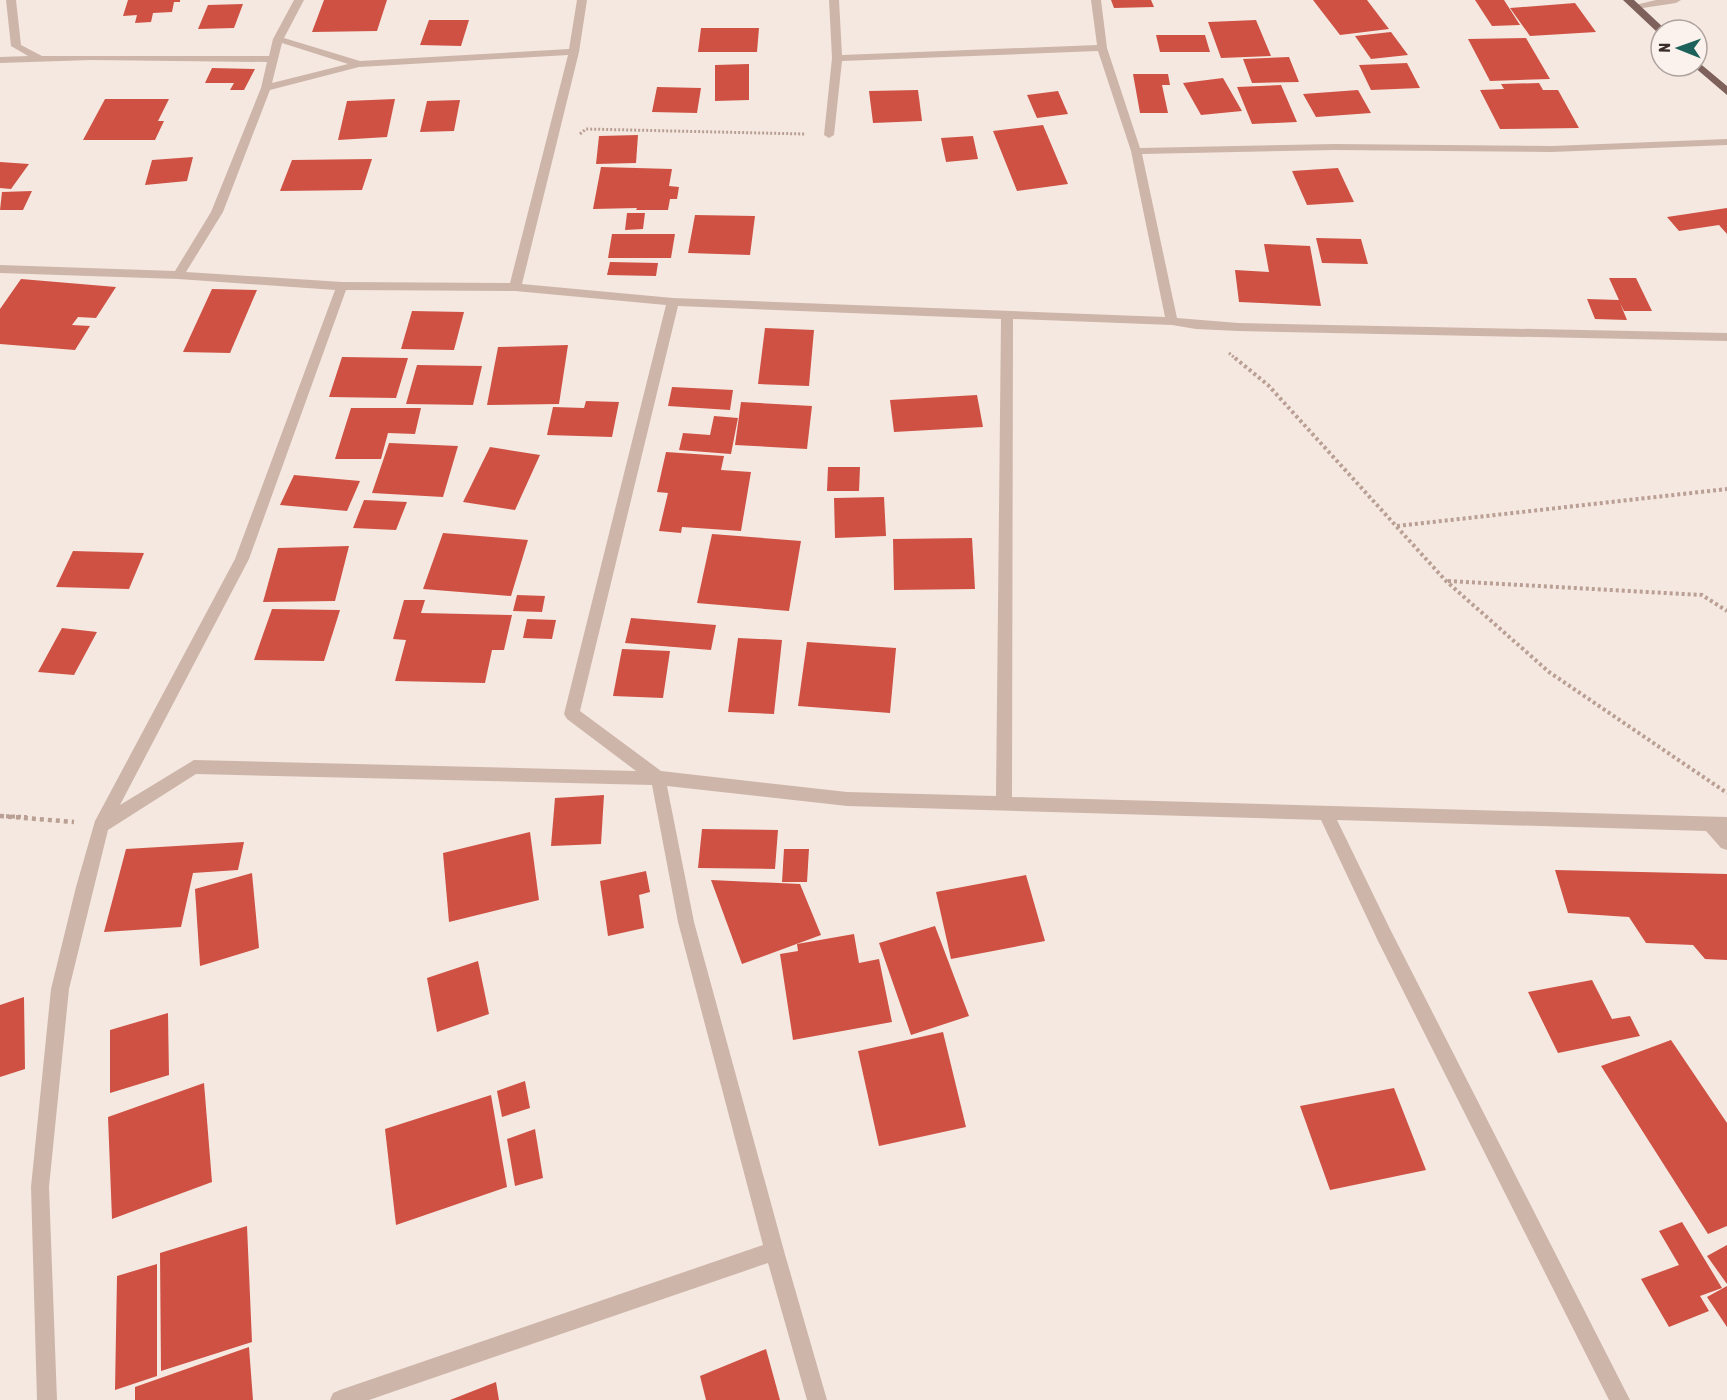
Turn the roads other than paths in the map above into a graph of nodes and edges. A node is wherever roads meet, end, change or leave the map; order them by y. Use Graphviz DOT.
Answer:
graph roads {
  1 [pos="11,0"];
  2 [pos="299,0"];
  3 [pos="582,0"];
  4 [pos="834,0"];
  5 [pos="1096,0"];
  6 [pos="1676,0"];
  7 [pos="1632,3"];
  8 [pos="1649,19"];
  9 [pos="278,39"];
  10 [pos="1101,48"];
  11 [pos="573,52"];
  12 [pos="837,58"];
  13 [pos="40,59"];
  14 [pos="272,59"];
  15 [pos="0,60"];
  16 [pos="359,64"];
  17 [pos="1709,75"];
  18 [pos="266,88"];
  19 [pos="1727,92"];
  20 [pos="829,135"];
  21 [pos="1727,142"];
  22 [pos="1136,150"];
  23 [pos="0,269"];
  24 [pos="178,275"];
  25 [pos="342,286"];
  26 [pos="515,288"];
  27 [pos="673,302"];
  28 [pos="1007,315"];
  29 [pos="1172,321"];
  30 [pos="1727,337"];
  31 [pos="658,778"];
  32 [pos="1004,804"];
  33 [pos="1326,813"];
  34 [pos="1709,823"];
  35 [pos="1727,824"];
  36 [pos="101,825"];
  37 [pos="1727,843"];
  38 [pos="774,1251"];
  39 [pos="47,1400"];
  40 [pos="340,1400"];
  41 [pos="816,1400"];
  42 [pos="1620,1400"];
  1 -- 13 [label="street"];
  2 -- 9 [label="street"];
  3 -- 11 [label="street"];
  4 -- 12 [label="street"];
  5 -- 10 [label="street"];
  6 -- 7 [label="street"];
  7 -- 8 [label="main road"];
  9 -- 14 [label="street"];
  9 -- 16 [label="street"];
  10 -- 12 [label="street"];
  10 -- 22 [label="street"];
  11 -- 16 [label="street"];
  11 -- 26 [label="street"];
  12 -- 20 [label="street"];
  13 -- 14 [label="street"];
  13 -- 15 [label="street"];
  14 -- 18 [label="street"];
  16 -- 18 [label="street"];
  17 -- 19 [label="main road"];
  18 -- 24 [label="street"];
  21 -- 22 [label="street"];
  22 -- 29 [label="street"];
  23 -- 24 [label="street"];
  24 -- 25 [label="street"];
  25 -- 26 [label="street"];
  25 -- 36 [label="street"];
  26 -- 27 [label="street"];
  27 -- 28 [label="street"];
  27 -- 31 [label="street"];
  28 -- 29 [label="street"];
  28 -- 32 [label="street"];
  29 -- 30 [label="street"];
  31 -- 32 [label="street"];
  31 -- 36 [label="street"];
  31 -- 38 [label="street"];
  32 -- 33 [label="street"];
  33 -- 34 [label="street"];
  33 -- 42 [label="street"];
  34 -- 35 [label="street"];
  34 -- 37 [label="street"];
  36 -- 39 [label="street"];
  38 -- 40 [label="street"];
  38 -- 41 [label="street"];
}
